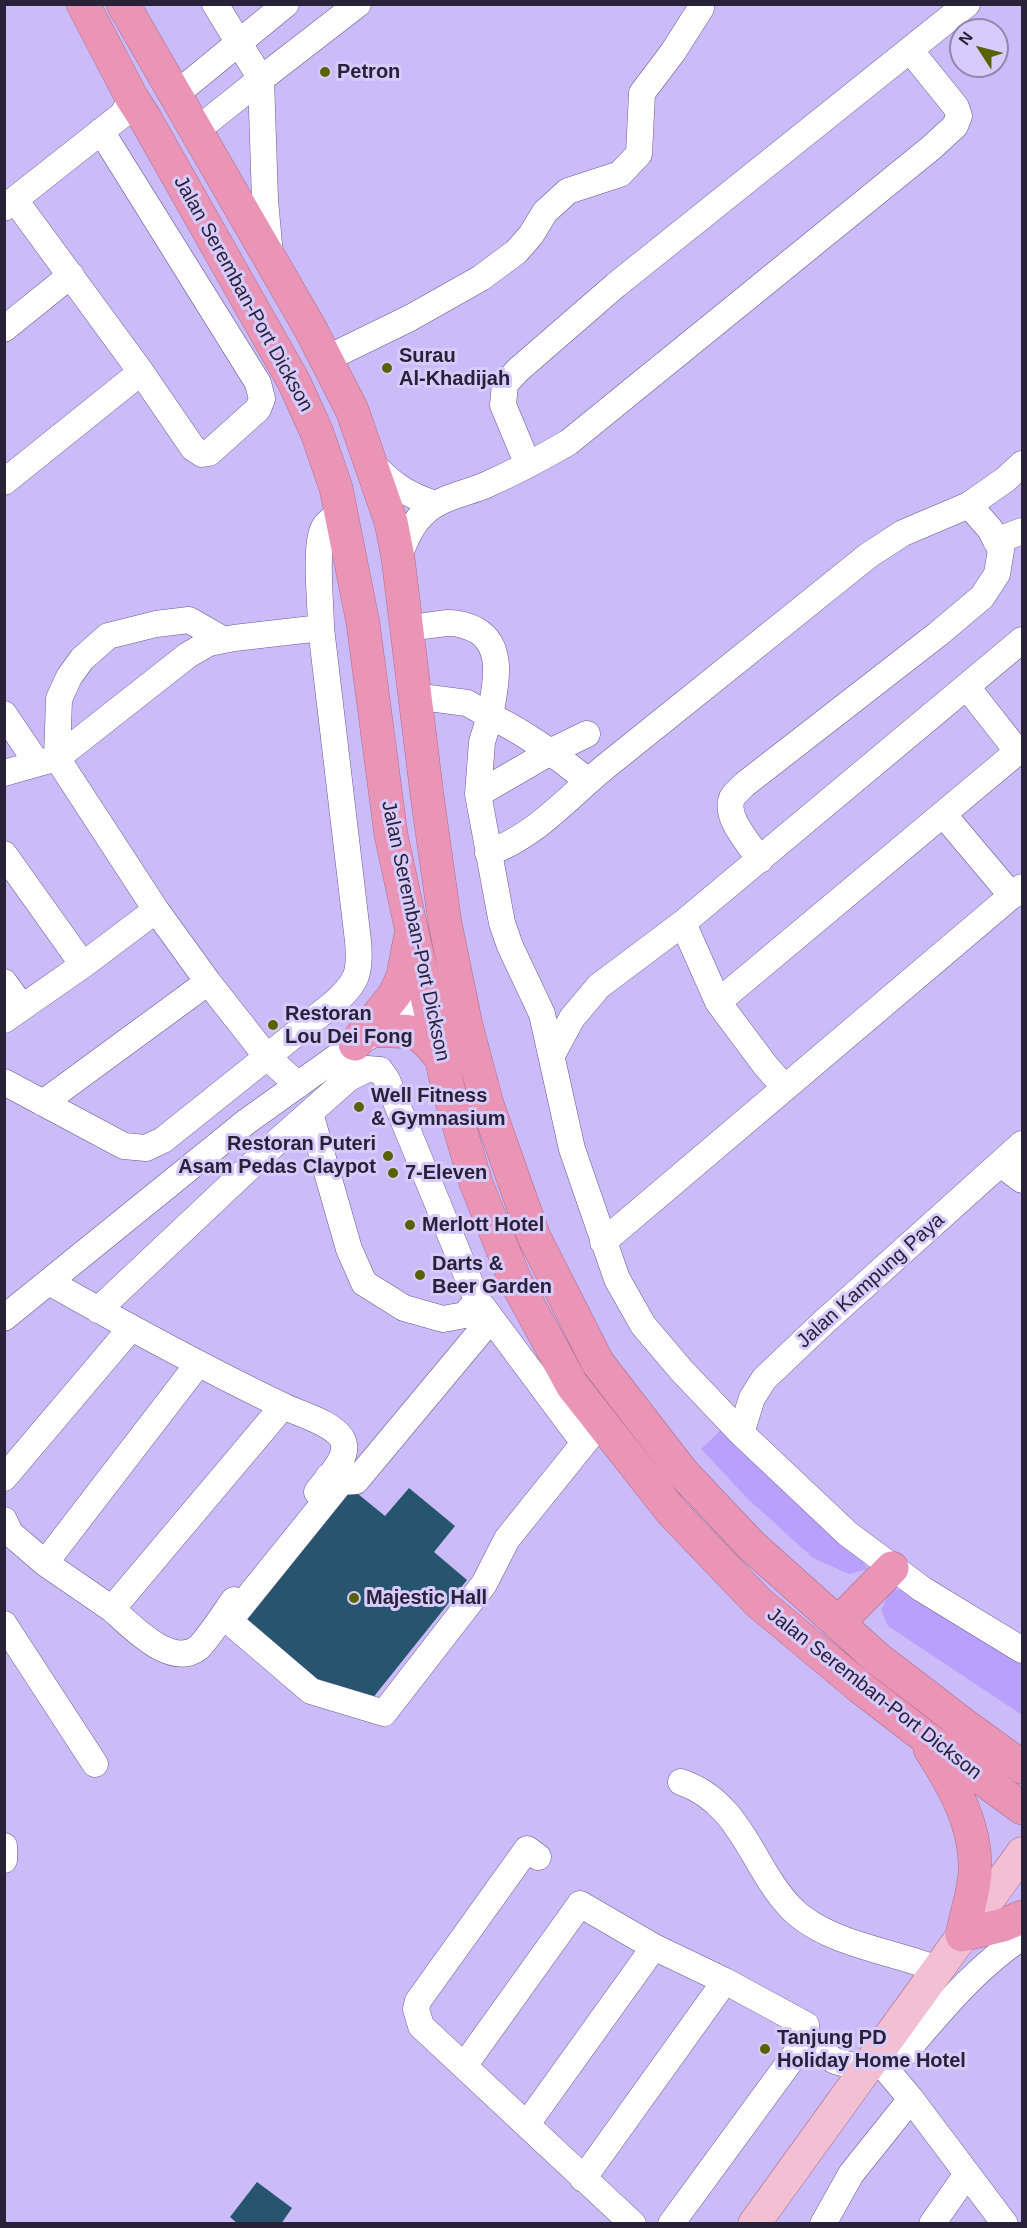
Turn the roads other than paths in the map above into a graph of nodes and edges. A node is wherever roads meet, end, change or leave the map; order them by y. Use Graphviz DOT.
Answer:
graph roads {
  1 [pos="83,4"];
  2 [pos="215,4"];
  3 [pos="286,4"];
  4 [pos="358,4"];
  5 [pos="967,4"];
  6 [pos="701,8"];
  7 [pos="130,18"];
  8 [pos="240,42"];
  9 [pos="910,50"];
  10 [pos="261,79"];
  11 [pos="175,95"];
  12 [pos="139,109"];
  13 [pos="197,130"];
  14 [pos="105,136"];
  15 [pos="10,204"];
  16 [pos="270,256"];
  17 [pos="71,275"];
  18 [pos="4,329"];
  19 [pos="326,358"];
  20 [pos="141,372"];
  21 [pos="370,462"];
  22 [pos="1023,464"];
  23 [pos="528,465"];
  24 [pos="4,482"];
  25 [pos="435,504"];
  26 [pos="969,505"];
  27 [pos="342,513"];
  28 [pos="1023,531"];
  29 [pos="996,541"];
  30 [pos="398,558"];
  31 [pos="321,628"];
  32 [pos="407,628"];
  33 [pos="224,640"];
  34 [pos="1023,640"];
  35 [pos="967,687"];
  36 [pos="414,696"];
  37 [pos="4,714"];
  38 [pos="490,716"];
  39 [pos="587,734"];
  40 [pos="1020,750"];
  41 [pos="552,751"];
  42 [pos="47,760"];
  43 [pos="4,773"];
  44 [pos="588,781"];
  45 [pos="478,794"];
  46 [pos="427,795"];
  47 [pos="943,814"];
  48 [pos="488,853"];
  49 [pos="4,854"];
  50 [pos="760,860"];
  51 [pos="1017,892"];
  52 [pos="156,910"];
  53 [pos="684,923"];
  54 [pos="412,933"];
  55 [pos="83,965"];
  56 [pos="4,982"];
  57 [pos="208,982"];
  58 [pos="718,1002"];
  59 [pos="429,1004"];
  60 [pos="13,1013"];
  61 [pos="366,1037"];
  62 [pos="552,1055"];
  63 [pos="267,1057"];
  64 [pos="442,1059"];
  65 [pos="4,1082"];
  66 [pos="298,1085"];
  67 [pos="785,1088"];
  68 [pos="43,1103"];
  69 [pos="310,1113"];
  70 [pos="246,1122"];
  71 [pos="1023,1144"];
  72 [pos="270,1149"];
  73 [pos="1001,1164"];
  74 [pos="1023,1180"];
  75 [pos="603,1242"];
  76 [pos="49,1282"];
  77 [pos="98,1310"];
  78 [pos="478,1311"];
  79 [pos="4,1318"];
  80 [pos="131,1328"];
  81 [pos="198,1364"];
  82 [pos="283,1406"];
  83 [pos="593,1432"];
  84 [pos="741,1433"];
  85 [pos="4,1478"];
  86 [pos="335,1479"];
  87 [pos="4,1520"];
  88 [pos="45,1563"];
  89 [pos="892,1568"];
  90 [pos="112,1609"];
  91 [pos="838,1623"];
  92 [pos="4,1624"];
  93 [pos="1023,1650"];
  94 [pos="963,1724"];
  95 [pos="921,1734"];
  96 [pos="1023,1744"];
  97 [pos="95,1764"];
  98 [pos="1023,1767"];
  99 [pos="681,1782"];
  100 [pos="1023,1808"];
  101 [pos="4,1846"];
  102 [pos="1023,1854"];
  103 [pos="538,1857"];
  104 [pos="4,1860"];
  105 [pos="1023,1917"];
  106 [pos="962,1935"];
  107 [pos="1023,1937"];
  108 [pos="654,1947"];
  109 [pos="936,1971"];
  110 [pos="725,1981"];
  111 [pos="805,2041"];
  112 [pos="875,2055"];
  113 [pos="464,2066"];
  114 [pos="911,2098"];
  115 [pos="527,2124"];
  116 [pos="967,2174"];
  117 [pos="583,2179"];
  118 [pos="633,2223"];
  119 [pos="671,2223"];
  120 [pos="754,2223"];
  121 [pos="823,2223"];
  122 [pos="932,2223"];
  123 [pos="1005,2223"];
  1 -- 12 [label="highway, Jalan Seremban-Port Dickson"];
  2 -- 8 [label="street"];
  3 -- 8 [label="street"];
  4 -- 10 [label="street"];
  5 -- 9 [label="street"];
  6 -- 19 [label="street"];
  7 -- 11 [label="highway, Jalan Seremban-Port Dickson"];
  7 -- 12 [label="highway"];
  8 -- 10 [label="street"];
  8 -- 11 [label="street"];
  9 -- 23 [label="street"];
  9 -- 23 [label="street"];
  10 -- 13 [label="street"];
  10 -- 16 [label="street"];
  11 -- 13 [label="highway, Jalan Seremban-Port Dickson"];
  12 -- 14 [label="street"];
  12 -- 27 [label="highway, Jalan Seremban-Port Dickson"];
  13 -- 16 [label="highway, Jalan Seremban-Port Dickson"];
  14 -- 15 [label="street"];
  14 -- 20 [label="street"];
  15 -- 17 [label="street"];
  16 -- 19 [label="highway, Jalan Seremban-Port Dickson"];
  17 -- 18 [label="street"];
  17 -- 20 [label="street"];
  19 -- 21 [label="highway, Jalan Seremban-Port Dickson"];
  20 -- 24 [label="street"];
  21 -- 25 [label="street"];
  21 -- 30 [label="highway, Jalan Seremban-Port Dickson"];
  22 -- 26 [label="street"];
  23 -- 25 [label="street"];
  25 -- 30 [label="street"];
  26 -- 29 [label="street"];
  26 -- 44 [label="street"];
  27 -- 31 [label="street"];
  27 -- 54 [label="highway, Jalan Seremban-Port Dickson"];
  28 -- 29 [label="street"];
  29 -- 50 [label="street"];
  30 -- 32 [label="highway, Jalan Seremban-Port Dickson"];
  31 -- 33 [label="street"];
  31 -- 63 [label="street"];
  32 -- 36 [label="highway, Jalan Seremban-Port Dickson"];
  32 -- 38 [label="street"];
  33 -- 42 [label="street"];
  33 -- 42 [label="street"];
  34 -- 35 [label="street"];
  35 -- 40 [label="street"];
  35 -- 50 [label="street"];
  36 -- 38 [label="street"];
  36 -- 46 [label="highway, Jalan Seremban-Port Dickson"];
  37 -- 42 [label="street"];
  38 -- 41 [label="street"];
  38 -- 45 [label="street"];
  39 -- 41 [label="street"];
  40 -- 47 [label="street"];
  41 -- 44 [label="street"];
  41 -- 45 [label="street"];
  42 -- 43 [label="street"];
  42 -- 52 [label="street"];
  44 -- 48 [label="street"];
  45 -- 48 [label="street"];
  46 -- 59 [label="highway"];
  46 -- 91 [label="highway, Jalan Seremban-Port Dickson"];
  47 -- 51 [label="street"];
  47 -- 58 [label="street"];
  48 -- 62 [label="street"];
  49 -- 55 [label="street"];
  50 -- 53 [label="street"];
  51 -- 67 [label="street"];
  52 -- 55 [label="street"];
  52 -- 57 [label="street"];
  53 -- 58 [label="street"];
  53 -- 62 [label="street"];
  54 -- 59 [label="highway, Jalan Seremban-Port Dickson"];
  54 -- 61 [label="highway"];
  55 -- 60 [label="street"];
  56 -- 60 [label="street"];
  57 -- 63 [label="street"];
  57 -- 68 [label="street"];
  58 -- 67 [label="street"];
  59 -- 61 [label="street"];
  59 -- 64 [label="highway, Jalan Seremban-Port Dickson"];
  61 -- 64 [label="highway"];
  61 -- 66 [label="street"];
  62 -- 75 [label="street"];
  63 -- 66 [label="street"];
  63 -- 68 [label="street"];
  64 -- 83 [label="highway, Jalan Seremban-Port Dickson"];
  65 -- 68 [label="street"];
  66 -- 70 [label="street"];
  67 -- 75 [label="street"];
  69 -- 72 [label="street"];
  69 -- 78 [label="street"];
  69 -- 78 [label="street"];
  70 -- 72 [label="street"];
  70 -- 76 [label="street"];
  71 -- 73 [label="street, Jalan Kampung Paya"];
  72 -- 77 [label="street"];
  73 -- 74 [label="street"];
  73 -- 84 [label="street, Jalan Kampung Paya"];
  75 -- 84 [label="street"];
  76 -- 77 [label="street"];
  76 -- 79 [label="street"];
  77 -- 80 [label="street"];
  78 -- 83 [label="street"];
  78 -- 86 [label="street"];
  80 -- 81 [label="street"];
  80 -- 85 [label="street"];
  81 -- 82 [label="street"];
  81 -- 88 [label="street"];
  82 -- 86 [label="street"];
  82 -- 90 [label="street"];
  83 -- 86 [label="street"];
  83 -- 95 [label="highway, Jalan Seremban-Port Dickson"];
  84 -- 89 [label="street"];
  86 -- 90 [label="street"];
  87 -- 88 [label="street"];
  88 -- 90 [label="street"];
  89 -- 91 [label="highway"];
  89 -- 93 [label="street"];
  91 -- 94 [label="highway, Jalan Seremban-Port Dickson"];
  92 -- 97 [label="street"];
  94 -- 96 [label="highway"];
  94 -- 98 [label="highway, Jalan Seremban-Port Dickson"];
  95 -- 100 [label="highway, Jalan Seremban-Port Dickson"];
  95 -- 106 [label="highway"];
  99 -- 109 [label="street"];
  101 -- 104 [label="street"];
  102 -- 106 [label="main road"];
  103 -- 113 [label="street"];
  105 -- 106 [label="highway"];
  106 -- 109 [label="main road"];
  107 -- 112 [label="street"];
  108 -- 110 [label="street"];
  108 -- 113 [label="street"];
  108 -- 115 [label="street"];
  109 -- 112 [label="main road"];
  110 -- 111 [label="street"];
  110 -- 117 [label="street"];
  111 -- 112 [label="street"];
  111 -- 119 [label="street"];
  112 -- 114 [label="street"];
  112 -- 120 [label="main road"];
  113 -- 115 [label="street"];
  114 -- 116 [label="street"];
  114 -- 121 [label="street"];
  115 -- 117 [label="street"];
  116 -- 122 [label="street"];
  116 -- 123 [label="street"];
  117 -- 118 [label="street"];
}
